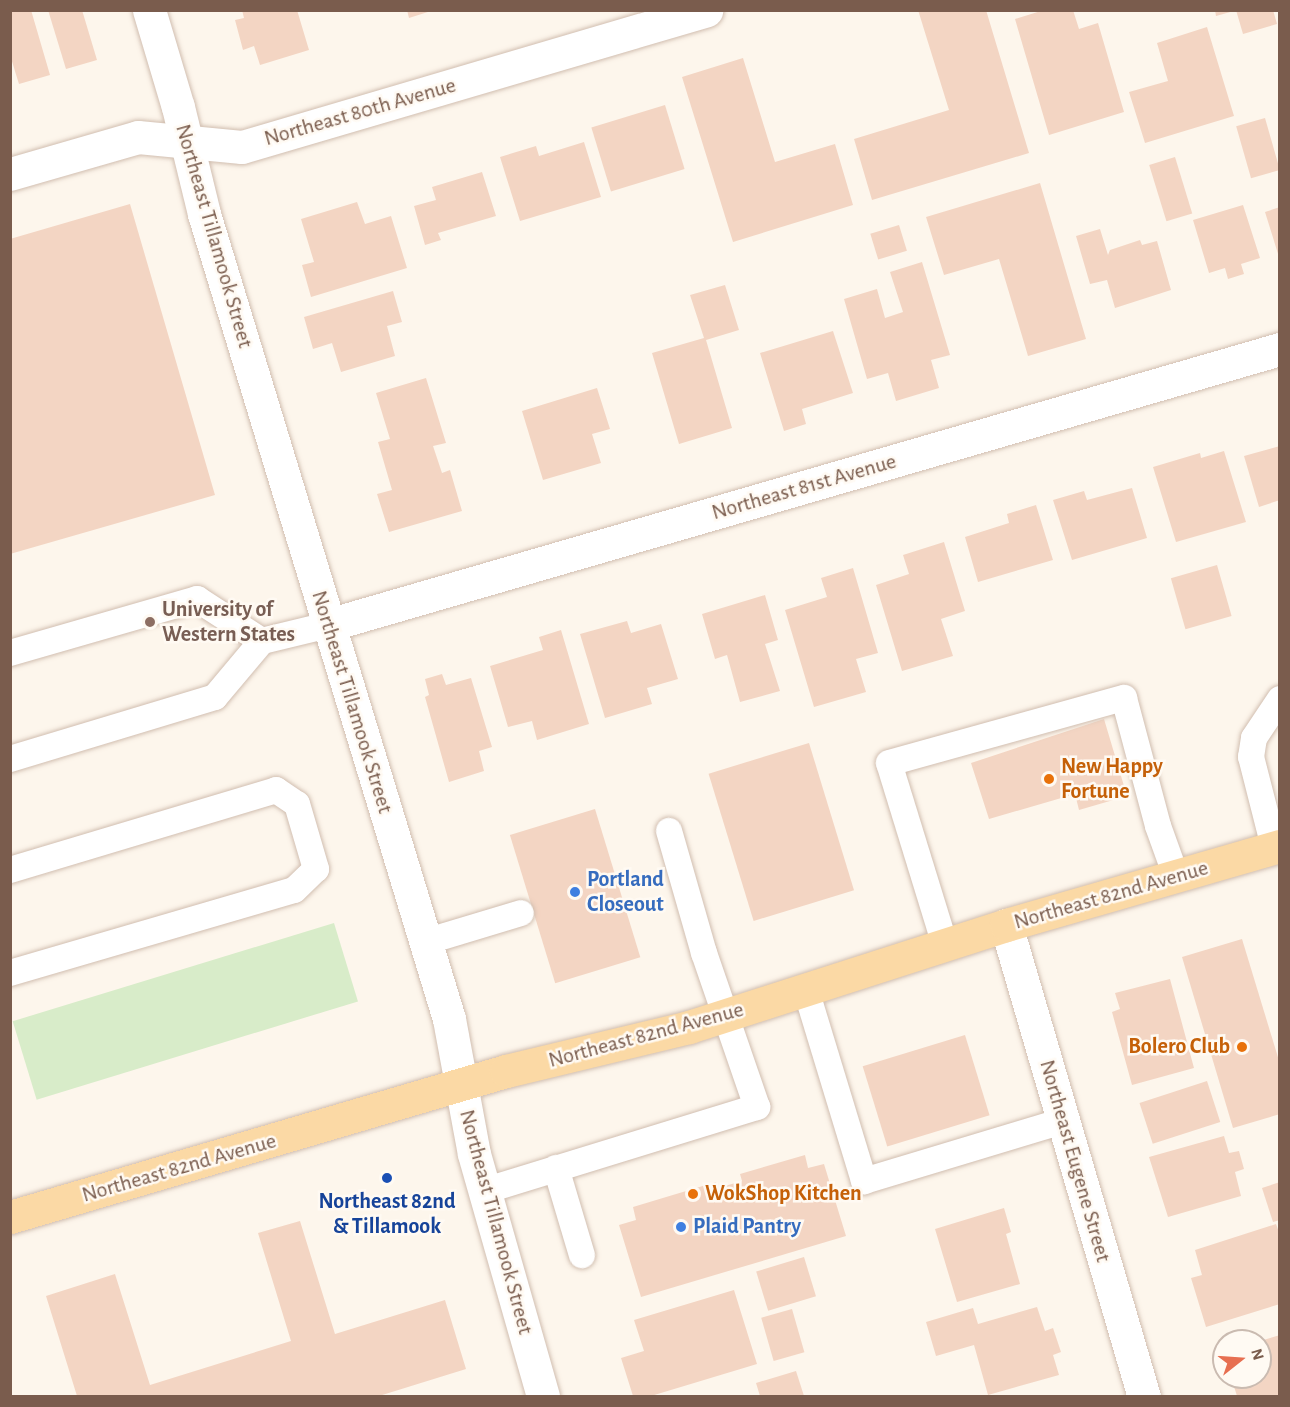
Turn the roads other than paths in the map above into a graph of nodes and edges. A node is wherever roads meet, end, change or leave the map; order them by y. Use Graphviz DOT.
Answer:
graph roads {
  1 [pos="148,10"];
  2 [pos="706,10"];
  3 [pos="186,142"];
  4 [pos="10,174"];
  5 [pos="1280,349"];
  6 [pos="328,625"];
  7 [pos="262,641"];
  8 [pos="10,653"];
  9 [pos="1280,699"];
  10 [pos="10,759"];
  11 [pos="669,831"];
  12 [pos="1277,847"];
  13 [pos="10,870"];
  14 [pos="1176,876"];
  15 [pos="521,913"];
  16 [pos="1006,926"];
  17 [pos="425,942"];
  18 [pos="945,945"];
  19 [pos="10,973"];
  20 [pos="806,990"];
  21 [pos="728,1015"];
  22 [pos="461,1084"];
  23 [pos="1063,1121"];
  24 [pos="556,1168"];
  25 [pos="484,1191"];
  26 [pos="10,1217"];
  27 [pos="582,1255"];
  28 [pos="543,1396"];
  29 [pos="1144,1396"];
  1 -- 3 [label="street, Northeast Tillamook Street"];
  2 -- 3 [label="street, Northeast 80th Avenue"];
  3 -- 4 [label="street, Northeast 80th Avenue"];
  3 -- 6 [label="street, Northeast Tillamook Street"];
  5 -- 6 [label="street, Northeast 81st Avenue"];
  6 -- 7 [label="lane"];
  6 -- 17 [label="street, Northeast Tillamook Street"];
  7 -- 8 [label="lane"];
  7 -- 10 [label="lane"];
  9 -- 12 [label="lane"];
  11 -- 21 [label="lane"];
  12 -- 14 [label="main road, Northeast 82nd Avenue"];
  13 -- 19 [label="lane"];
  14 -- 16 [label="main road, Northeast 82nd Avenue"];
  14 -- 18 [label="lane"];
  15 -- 17 [label="lane"];
  16 -- 18 [label="main road, Northeast 82nd Avenue"];
  16 -- 23 [label="street, Northeast Eugene Street"];
  17 -- 22 [label="street, Northeast Tillamook Street"];
  18 -- 20 [label="main road, Northeast 82nd Avenue"];
  20 -- 21 [label="main road, Northeast 82nd Avenue"];
  20 -- 23 [label="lane"];
  21 -- 22 [label="main road, Northeast 82nd Avenue"];
  21 -- 24 [label="lane"];
  22 -- 25 [label="street, Northeast Tillamook Street"];
  22 -- 26 [label="main road, Northeast 82nd Avenue"];
  23 -- 29 [label="street, Northeast Eugene Street"];
  24 -- 25 [label="lane"];
  24 -- 27 [label="lane"];
  25 -- 28 [label="street, Northeast Tillamook Street"];
}
